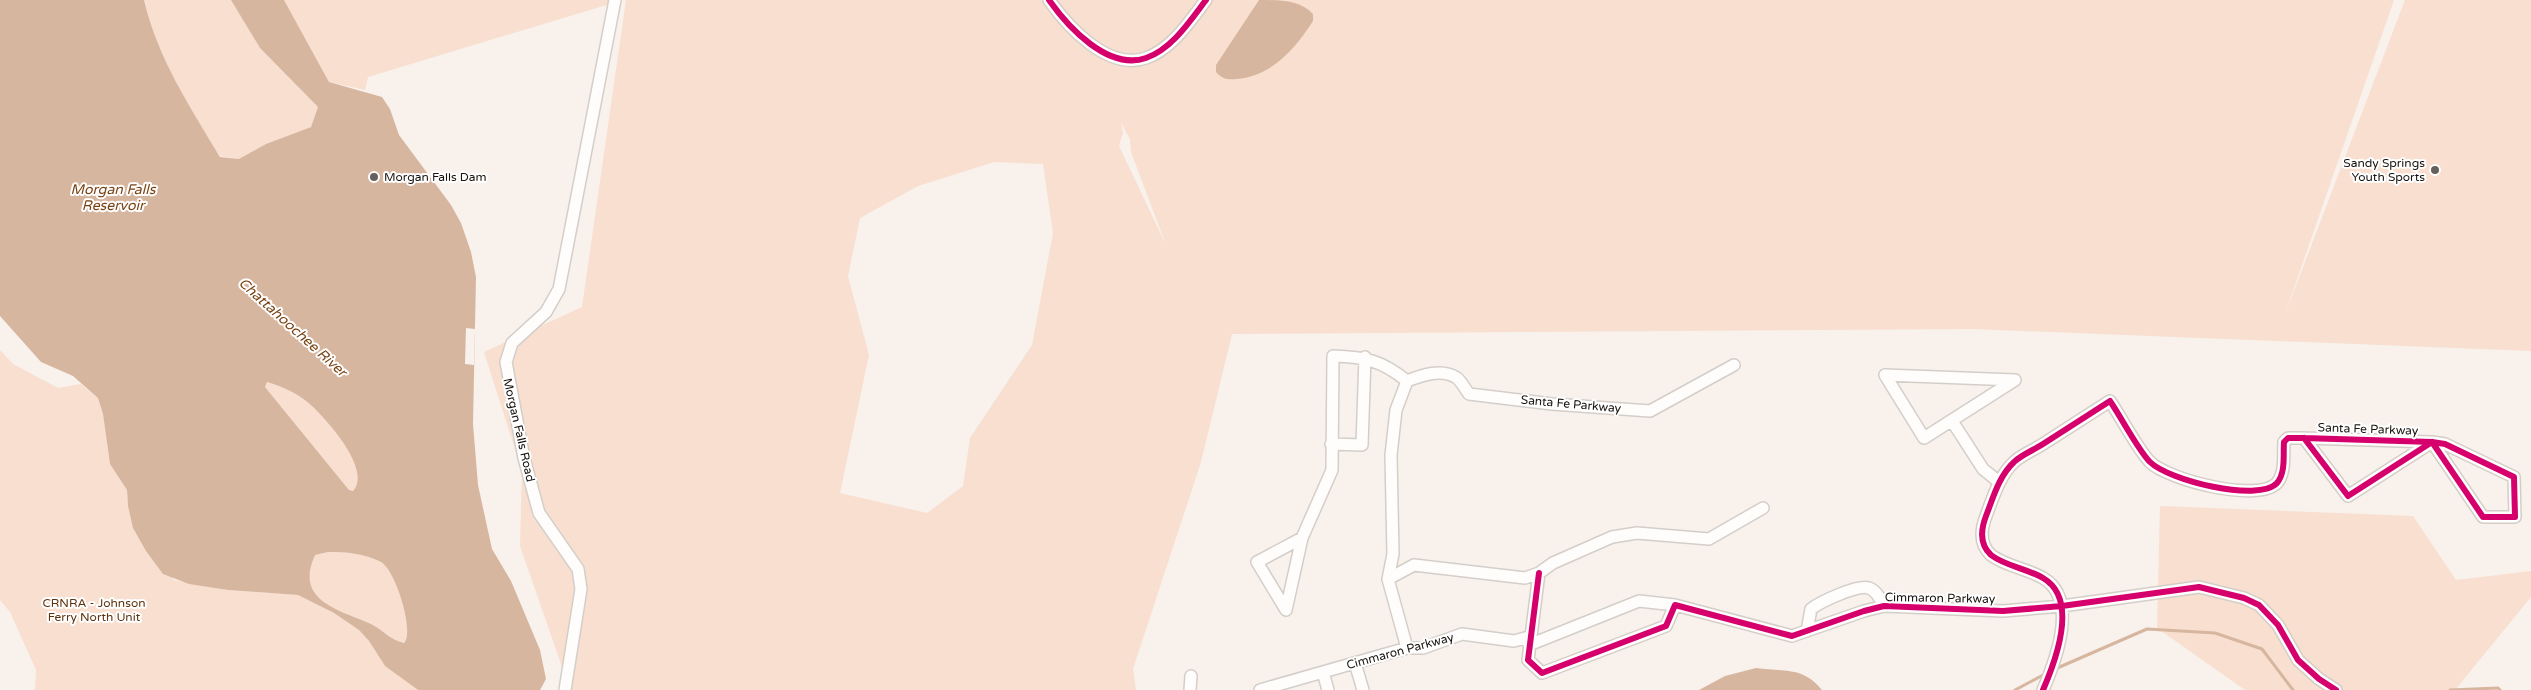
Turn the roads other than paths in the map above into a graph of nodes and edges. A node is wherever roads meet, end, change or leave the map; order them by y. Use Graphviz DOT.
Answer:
graph roads {
  1 [pos="615,0"];
  2 [pos="1049,0"];
  3 [pos="1206,0"];
  4 [pos="1365,357"];
  5 [pos="1734,365"];
  6 [pos="1407,381"];
  7 [pos="1952,421"];
  8 [pos="2304,438"];
  9 [pos="2432,442"];
  10 [pos="1331,444"];
  11 [pos="1999,482"];
  12 [pos="1763,508"];
  13 [pos="1302,538"];
  14 [pos="1539,573"];
  15 [pos="1388,579"];
  16 [pos="1675,605"];
  17 [pos="1884,606"];
  18 [pos="2062,606"];
  19 [pos="1807,632"];
  20 [pos="1529,641"];
  21 [pos="1407,648"];
  22 [pos="1355,663"];
  23 [pos="1323,672"];
  24 [pos="1191,676"];
  25 [pos="2045,686"];
  26 [pos="565,690"];
  27 [pos="1190,690"];
  28 [pos="1260,690"];
  29 [pos="1328,690"];
  30 [pos="1363,690"];
  31 [pos="2336,690"];
  1 -- 26 [label="street, Morgan Falls Road"];
  2 -- 3 [label="street"];
  4 -- 6 [label="street"];
  4 -- 10 [label="street"];
  4 -- 10 [label="street"];
  5 -- 6 [label="street, Santa Fe Parkway"];
  6 -- 15 [label="street"];
  7 -- 7 [label="street"];
  7 -- 11 [label="street"];
  8 -- 9 [label="street, Santa Fe Parkway"];
  8 -- 9 [label="street, Santa Fe Parkway"];
  8 -- 11 [label="street, Santa Fe Parkway"];
  9 -- 9 [label="street, Santa Fe Parkway"];
  10 -- 13 [label="street"];
  11 -- 18 [label="street, Santa Fe Parkway"];
  12 -- 14 [label="street"];
  13 -- 13 [label="street"];
  14 -- 15 [label="street"];
  14 -- 20 [label="street"];
  15 -- 21 [label="street"];
  16 -- 19 [label="street, Cimmaron Parkway"];
  16 -- 20 [label="street, Cimmaron Parkway"];
  16 -- 20 [label="street"];
  17 -- 18 [label="street, Cimmaron Parkway"];
  17 -- 19 [label="street, Cimmaron Parkway"];
  17 -- 19 [label="street"];
  18 -- 25 [label="street"];
  18 -- 31 [label="street, Cimmaron Parkway"];
  20 -- 21 [label="street, Cimmaron Parkway"];
  21 -- 22 [label="street, Cimmaron Parkway"];
  22 -- 23 [label="street, Cimmaron Parkway"];
  22 -- 30 [label="street"];
  23 -- 28 [label="street, Cimmaron Parkway"];
  23 -- 29 [label="street"];
  24 -- 27 [label="street"];
}
